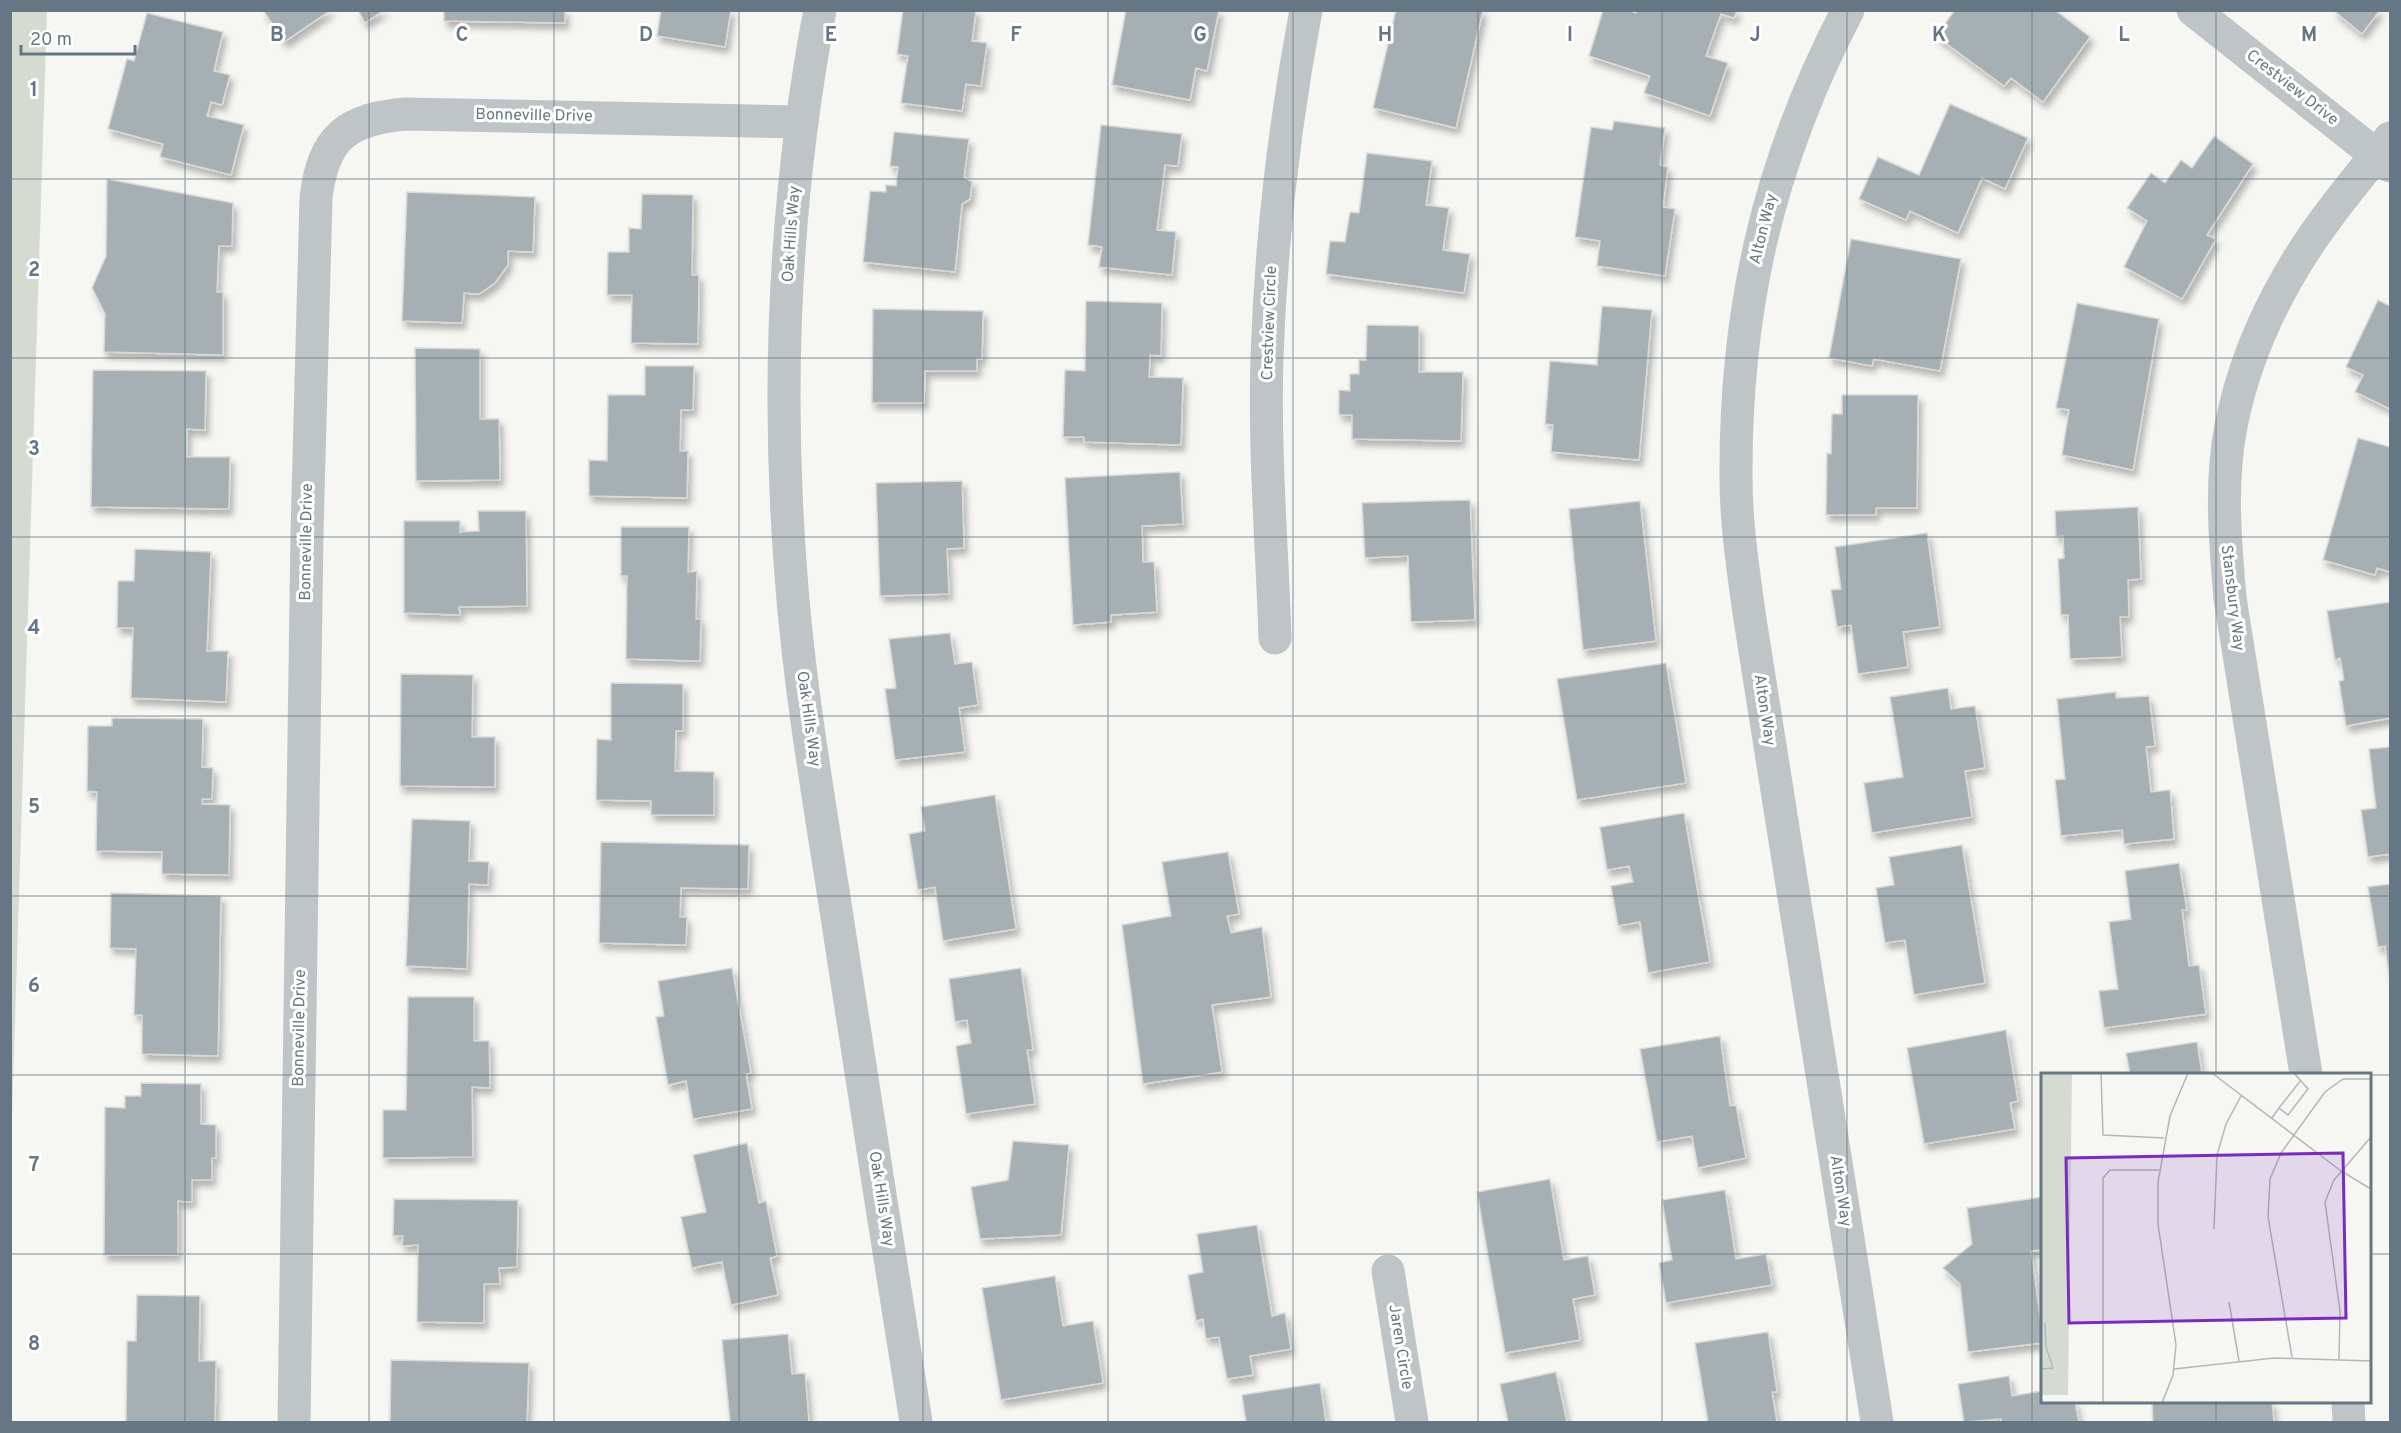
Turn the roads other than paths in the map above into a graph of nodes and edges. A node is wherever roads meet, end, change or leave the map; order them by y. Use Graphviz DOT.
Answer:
graph roads {
  1 [pos="820,10"];
  2 [pos="1306,10"];
  3 [pos="1848,10"];
  4 [pos="2193,10"];
  5 [pos="802,122"];
  6 [pos="2386,153"];
  7 [pos="1275,638"];
  8 [pos="2306,1073"];
  9 [pos="1388,1271"];
  10 [pos="2348,1403"];
  11 [pos="294,1422"];
  12 [pos="916,1422"];
  13 [pos="1412,1422"];
  14 [pos="1877,1422"];
  15 [pos="2349,1422"];
  1 -- 5 [label="street, Oak Hills Way"];
  2 -- 7 [label="street, Crestview Circle"];
  3 -- 14 [label="street, Alton Way"];
  4 -- 6 [label="street, Crestview Drive"];
  5 -- 11 [label="street, Bonneville Drive"];
  5 -- 12 [label="street, Oak Hills Way"];
  6 -- 8 [label="street, Stansbury Way"];
  9 -- 13 [label="street, Jaren Circle"];
  10 -- 15 [label="street"];
}
